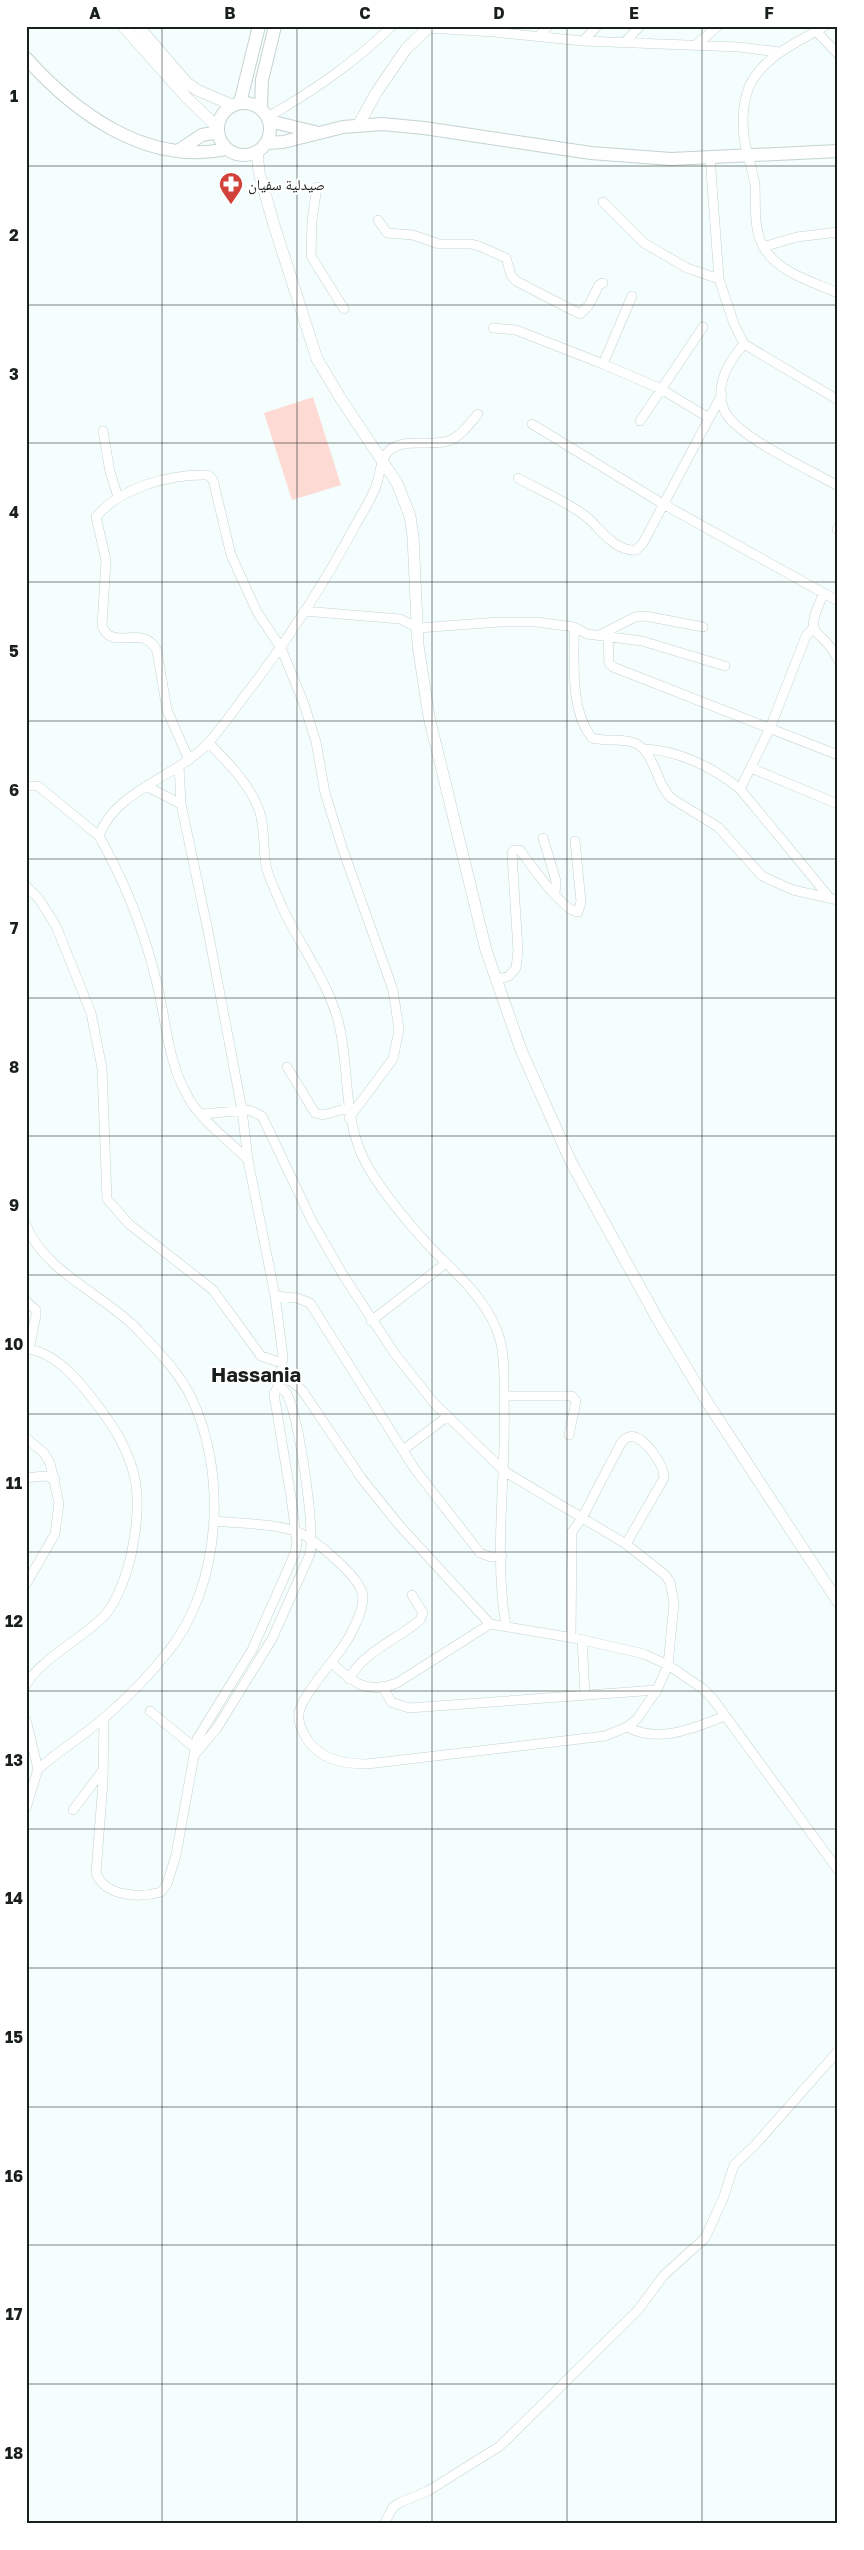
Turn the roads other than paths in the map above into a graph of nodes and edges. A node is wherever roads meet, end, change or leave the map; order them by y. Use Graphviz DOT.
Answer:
graph roads {
  1 [pos="123,26"];
  2 [pos="138,26"];
  3 [pos="259,26"];
  4 [pos="275,26"];
  5 [pos="392,26"];
  6 [pos="548,26"];
  7 [pos="597,26"];
  8 [pos="640,26"];
  9 [pos="718,26"];
  10 [pos="825,26"];
  11 [pos="429,27"];
  12 [pos="497,29"];
  13 [pos="816,31"];
  14 [pos="538,37"];
  15 [pos="584,41"];
  16 [pos="624,43"];
  17 [pos="696,45"];
  18 [pos="779,52"];
  19 [pos="838,54"];
  20 [pos="26,58"];
  21 [pos="236,104"];
  22 [pos="266,116"];
  23 [pos="359,124"];
  24 [pos="218,130"];
  25 [pos="315,132"];
  26 [pos="262,147"];
  27 [pos="227,149"];
  28 [pos="179,150"];
  29 [pos="838,151"];
  30 [pos="748,155"];
  31 [pos="710,157"];
  32 [pos="317,188"];
  33 [pos="603,202"];
  34 [pos="378,220"];
  35 [pos="838,232"];
  36 [pos="763,247"];
  37 [pos="719,279"];
  38 [pos="603,283"];
  39 [pos="838,293"];
  40 [pos="632,296"];
  41 [pos="344,309"];
  42 [pos="703,327"];
  43 [pos="494,328"];
  44 [pos="744,344"];
  45 [pos="603,364"];
  46 [pos="661,389"];
  47 [pos="722,394"];
  48 [pos="838,400"];
  49 [pos="478,414"];
  50 [pos="709,418"];
  51 [pos="640,421"];
  52 [pos="532,424"];
  53 [pos="103,431"];
  54 [pos="383,462"];
  55 [pos="518,478"];
  56 [pos="838,486"];
  57 [pos="118,497"];
  58 [pos="663,504"];
  59 [pos="824,593"];
  60 [pos="838,601"];
  61 [pos="304,611"];
  62 [pos="574,627"];
  63 [pos="703,627"];
  64 [pos="418,628"];
  65 [pos="813,628"];
  66 [pos="604,636"];
  67 [pos="282,648"];
  68 [pos="838,660"];
  69 [pos="725,666"];
  70 [pos="770,728"];
  71 [pos="209,742"];
  72 [pos="644,749"];
  73 [pos="838,755"];
  74 [pos="189,760"];
  75 [pos="179,766"];
  76 [pos="751,768"];
  77 [pos="26,786"];
  78 [pos="146,786"];
  79 [pos="740,789"];
  80 [pos="181,804"];
  81 [pos="838,804"];
  82 [pos="98,836"];
  83 [pos="543,838"];
  84 [pos="575,841"];
  85 [pos="26,886"];
  86 [pos="555,894"];
  87 [pos="833,898"];
  88 [pos="495,980"];
  89 [pos="287,1067"];
  90 [pos="348,1108"];
  91 [pos="242,1110"];
  92 [pos="202,1114"];
  93 [pos="349,1118"];
  94 [pos="248,1160"];
  95 [pos="26,1226"];
  96 [pos="446,1263"];
  97 [pos="276,1296"];
  98 [pos="26,1300"];
  99 [pos="371,1321"];
  100 [pos="27,1349"];
  101 [pos="282,1368"];
  102 [pos="279,1385"];
  103 [pos="504,1396"];
  104 [pos="448,1416"];
  105 [pos="570,1435"];
  106 [pos="26,1438"];
  107 [pos="403,1450"];
  108 [pos="504,1471"];
  109 [pos="26,1478"];
  110 [pos="55,1479"];
  111 [pos="582,1518"];
  112 [pos="216,1522"];
  113 [pos="295,1531"];
  114 [pos="312,1539"];
  115 [pos="626,1544"];
  116 [pos="502,1556"];
  117 [pos="26,1584"];
  118 [pos="412,1595"];
  119 [pos="838,1602"];
  120 [pos="268,1616"];
  121 [pos="280,1622"];
  122 [pos="490,1624"];
  123 [pos="506,1626"];
  124 [pos="570,1638"];
  125 [pos="582,1640"];
  126 [pos="332,1663"];
  127 [pos="668,1665"];
  128 [pos="238,1672"];
  129 [pos="248,1678"];
  130 [pos="349,1679"];
  131 [pos="26,1686"];
  132 [pos="384,1688"];
  133 [pos="657,1690"];
  134 [pos="585,1695"];
  135 [pos="150,1711"];
  136 [pos="725,1716"];
  137 [pos="104,1718"];
  138 [pos="26,1720"];
  139 [pos="627,1727"];
  140 [pos="194,1752"];
  141 [pos="38,1769"];
  142 [pos="103,1770"];
  143 [pos="26,1808"];
  144 [pos="73,1810"];
  145 [pos="838,1870"];
  146 [pos="838,2050"];
  147 [pos="384,2524"];
  1 -- 24 [label="street"];
  2 -- 21 [label="street"];
  3 -- 21 [label="main road"];
  4 -- 22 [label="main road"];
  5 -- 22 [label="street"];
  6 -- 14 [label="street"];
  7 -- 15 [label="street"];
  8 -- 16 [label="street"];
  9 -- 17 [label="street"];
  10 -- 13 [label="street"];
  11 -- 12 [label="street"];
  11 -- 23 [label="street"];
  12 -- 14 [label="street"];
  13 -- 18 [label="street"];
  13 -- 19 [label="street"];
  14 -- 15 [label="street"];
  15 -- 16 [label="street"];
  16 -- 17 [label="street"];
  17 -- 18 [label="street"];
  18 -- 30 [label="street"];
  20 -- 28 [label="main road"];
  21 -- 22 [label="main road"];
  21 -- 24 [label="main road"];
  22 -- 25 [label="main road"];
  22 -- 26 [label="main road"];
  23 -- 25 [label="main road"];
  23 -- 31 [label="main road"];
  24 -- 27 [label="main road"];
  24 -- 28 [label="main road"];
  25 -- 26 [label="main road"];
  26 -- 27 [label="main road"];
  26 -- 54 [label="street"];
  27 -- 28 [label="main road"];
  29 -- 30 [label="main road"];
  30 -- 31 [label="main road"];
  30 -- 36 [label="street"];
  31 -- 37 [label="street"];
  32 -- 41 [label="street"];
  33 -- 37 [label="street"];
  34 -- 38 [label="street"];
  35 -- 36 [label="street"];
  36 -- 39 [label="street"];
  37 -- 44 [label="street"];
  40 -- 45 [label="street"];
  42 -- 46 [label="street"];
  43 -- 45 [label="street"];
  44 -- 47 [label="street"];
  44 -- 48 [label="street"];
  45 -- 46 [label="street"];
  46 -- 50 [label="street"];
  46 -- 51 [label="street"];
  47 -- 50 [label="street"];
  47 -- 56 [label="street"];
  49 -- 54 [label="street"];
  50 -- 58 [label="street"];
  52 -- 58 [label="street"];
  53 -- 57 [label="street"];
  54 -- 61 [label="street"];
  54 -- 64 [label="street"];
  55 -- 58 [label="street"];
  57 -- 67 [label="street"];
  57 -- 74 [label="street"];
  58 -- 59 [label="street"];
  59 -- 60 [label="street"];
  59 -- 65 [label="street"];
  61 -- 64 [label="street"];
  61 -- 67 [label="street"];
  62 -- 64 [label="street"];
  62 -- 66 [label="street"];
  62 -- 72 [label="street"];
  63 -- 66 [label="street"];
  64 -- 88 [label="street"];
  65 -- 68 [label="street"];
  65 -- 70 [label="street"];
  66 -- 69 [label="street"];
  66 -- 70 [label="street"];
  67 -- 71 [label="street"];
  67 -- 93 [label="street"];
  70 -- 73 [label="street"];
  70 -- 76 [label="street"];
  71 -- 74 [label="street"];
  71 -- 90 [label="street"];
  72 -- 79 [label="street"];
  72 -- 87 [label="street"];
  74 -- 75 [label="street"];
  75 -- 78 [label="street"];
  75 -- 80 [label="street"];
  76 -- 79 [label="street"];
  76 -- 81 [label="street"];
  77 -- 82 [label="street"];
  78 -- 80 [label="street"];
  78 -- 82 [label="street"];
  79 -- 87 [label="street"];
  80 -- 91 [label="street"];
  82 -- 92 [label="street"];
  83 -- 86 [label="street"];
  84 -- 86 [label="street"];
  85 -- 101 [label="street"];
  86 -- 88 [label="street"];
  88 -- 119 [label="street"];
  89 -- 90 [label="street"];
  90 -- 93 [label="street"];
  91 -- 92 [label="street"];
  91 -- 94 [label="street"];
  91 -- 99 [label="street"];
  92 -- 94 [label="street"];
  93 -- 96 [label="street"];
  94 -- 97 [label="street"];
  95 -- 112 [label="street"];
  96 -- 99 [label="street"];
  96 -- 103 [label="street"];
  97 -- 101 [label="street"];
  97 -- 107 [label="street"];
  98 -- 100 [label="street"];
  99 -- 104 [label="street"];
  100 -- 131 [label="street"];
  101 -- 102 [label="street"];
  101 -- 122 [label="street"];
  102 -- 113 [label="street"];
  102 -- 114 [label="street"];
  103 -- 105 [label="street"];
  103 -- 108 [label="street"];
  104 -- 107 [label="street"];
  104 -- 108 [label="street"];
  106 -- 110 [label="street"];
  107 -- 116 [label="street"];
  108 -- 111 [label="street"];
  108 -- 116 [label="street"];
  109 -- 110 [label="street"];
  110 -- 117 [label="street"];
  111 -- 115 [label="street"];
  111 -- 115 [label="street"];
  111 -- 124 [label="street"];
  112 -- 113 [label="street"];
  112 -- 137 [label="street"];
  113 -- 114 [label="street"];
  113 -- 120 [label="street"];
  114 -- 121 [label="street"];
  114 -- 126 [label="street"];
  115 -- 127 [label="street"];
  116 -- 123 [label="street"];
  118 -- 130 [label="street"];
  120 -- 121 [label="street"];
  120 -- 128 [label="street"];
  121 -- 129 [label="street"];
  122 -- 123 [label="street"];
  122 -- 132 [label="street"];
  123 -- 124 [label="street"];
  124 -- 125 [label="street"];
  125 -- 127 [label="street"];
  125 -- 134 [label="street"];
  126 -- 130 [label="street"];
  126 -- 139 [label="street"];
  127 -- 133 [label="street"];
  127 -- 136 [label="street"];
  128 -- 129 [label="street"];
  128 -- 140 [label="street"];
  129 -- 140 [label="street"];
  130 -- 132 [label="street"];
  132 -- 134 [label="street"];
  133 -- 134 [label="street"];
  133 -- 139 [label="street"];
  135 -- 140 [label="street"];
  136 -- 139 [label="street"];
  136 -- 145 [label="street"];
  137 -- 141 [label="street"];
  137 -- 142 [label="street"];
  138 -- 141 [label="street"];
  140 -- 142 [label="street"];
  141 -- 143 [label="street"];
  142 -- 144 [label="street"];
  146 -- 147 [label="street"];
}
